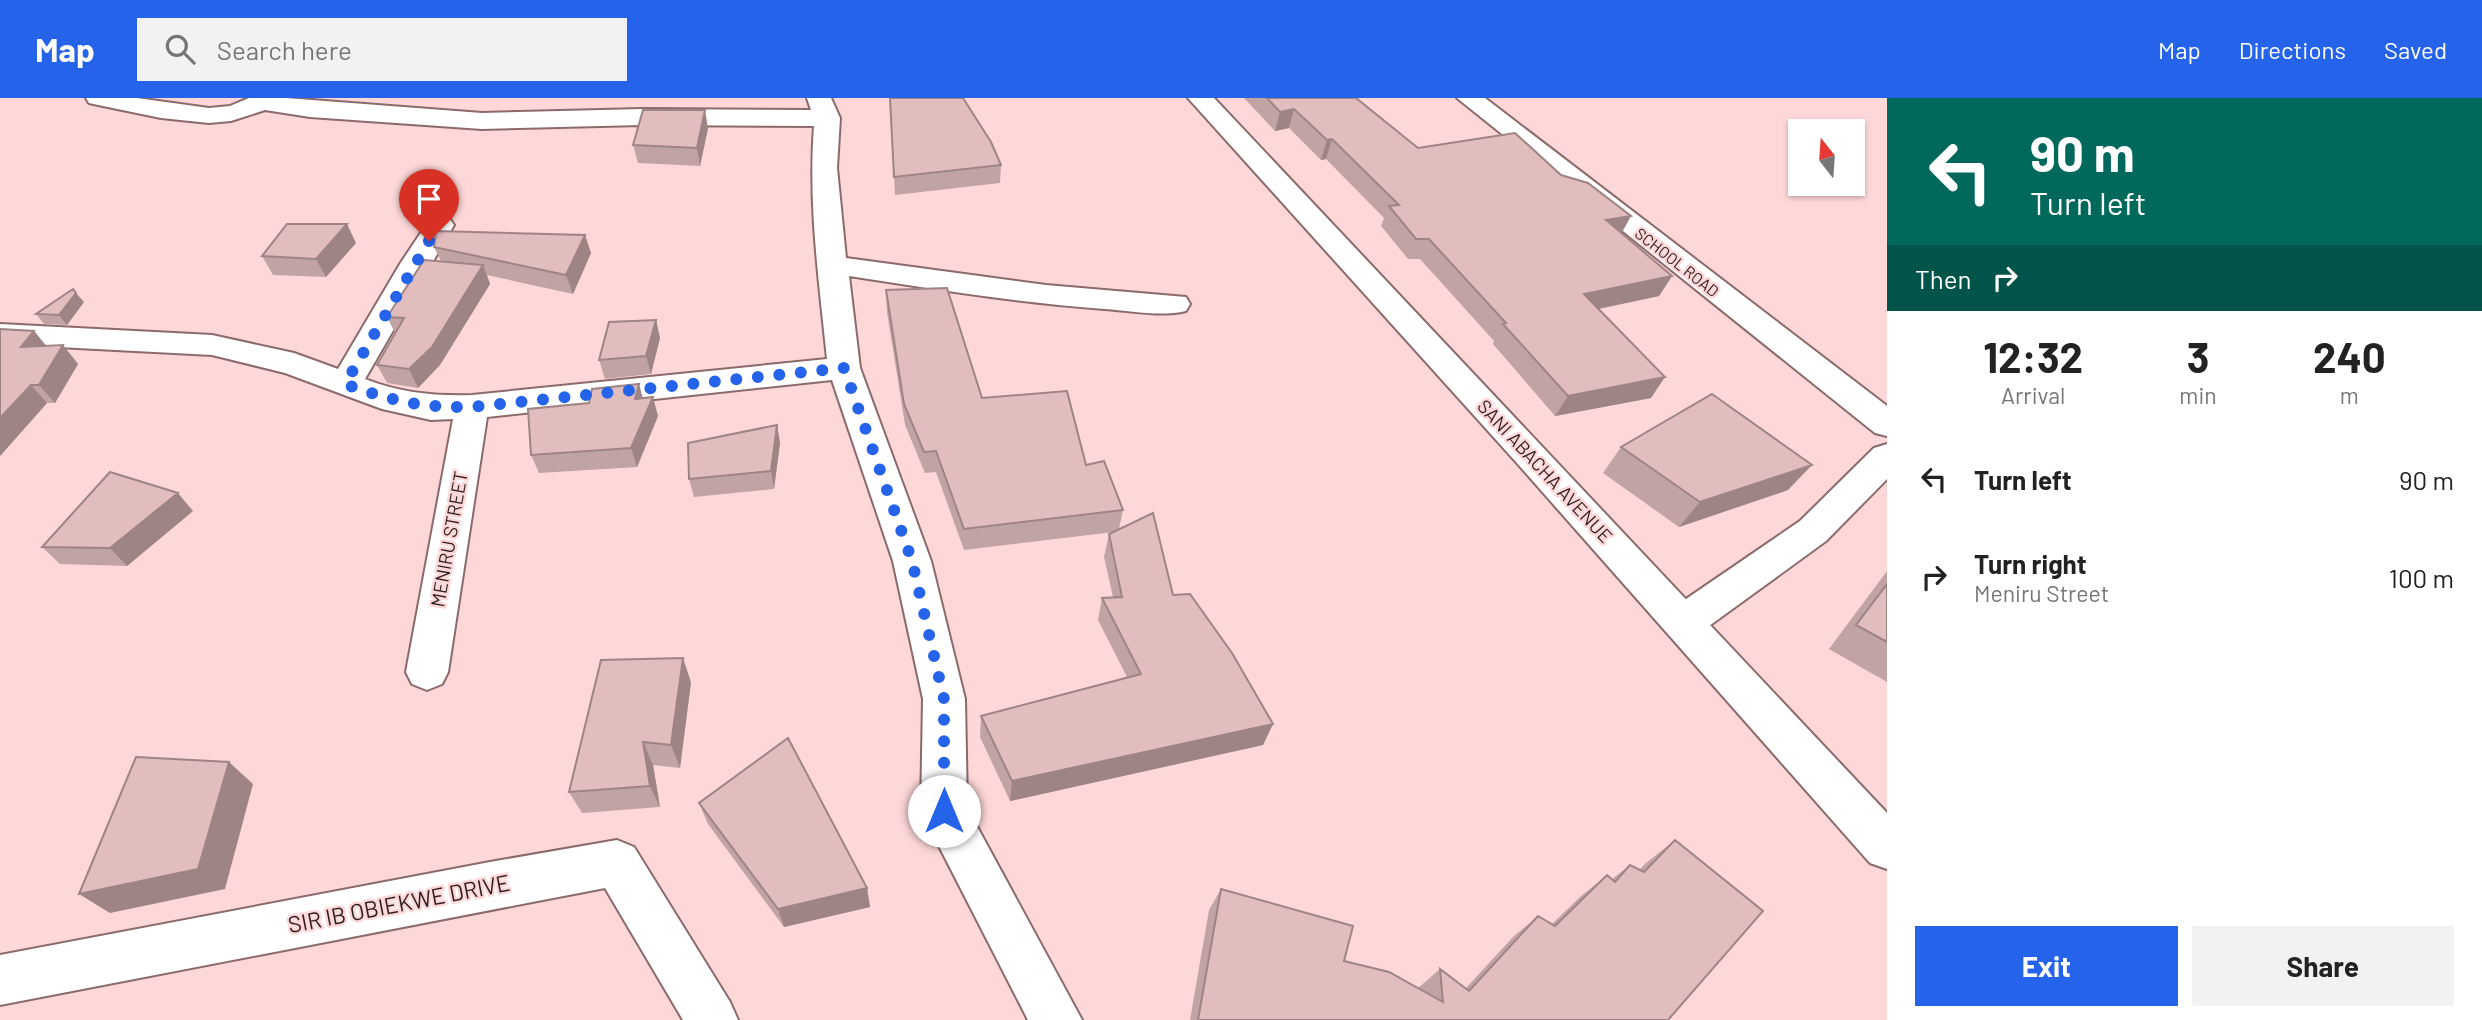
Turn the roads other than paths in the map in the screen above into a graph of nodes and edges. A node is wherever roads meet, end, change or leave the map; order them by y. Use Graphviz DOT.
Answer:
graph roads {
  1 [pos="98,98"];
  2 [pos="1200,98"];
  3 [pos="1472,99"];
  4 [pos="264,100"];
  5 [pos="823,108"];
  6 [pos="440,225"];
  7 [pos="833,265"];
  8 [pos="1175,304"];
  9 [pos="0,334"];
  10 [pos="844,368"];
  11 [pos="345,384"];
  12 [pos="472,407"];
  13 [pos="1887,424"];
  14 [pos="1887,457"];
  15 [pos="1684,622"];
  16 [pos="427,671"];
  17 [pos="1887,847"];
  18 [pos="0,980"];
  19 [pos="712,1020"];
  20 [pos="1056,1020"];
  1 -- 4 [label="street"];
  2 -- 15 [label="street, SANI ABACHA AVENUE"];
  3 -- 13 [label="street, SCHOOL ROAD"];
  4 -- 5 [label="street"];
  5 -- 7 [label="street"];
  6 -- 11 [label="street"];
  7 -- 8 [label="street"];
  7 -- 10 [label="street"];
  9 -- 11 [label="street"];
  10 -- 12 [label="street"];
  10 -- 20 [label="street"];
  11 -- 12 [label="street"];
  12 -- 16 [label="street, MENIRU STREET"];
  14 -- 15 [label="street"];
  15 -- 17 [label="street, SANI ABACHA AVENUE"];
  18 -- 19 [label="street, SIR IB OBIEKWE DRIVE"];
}
